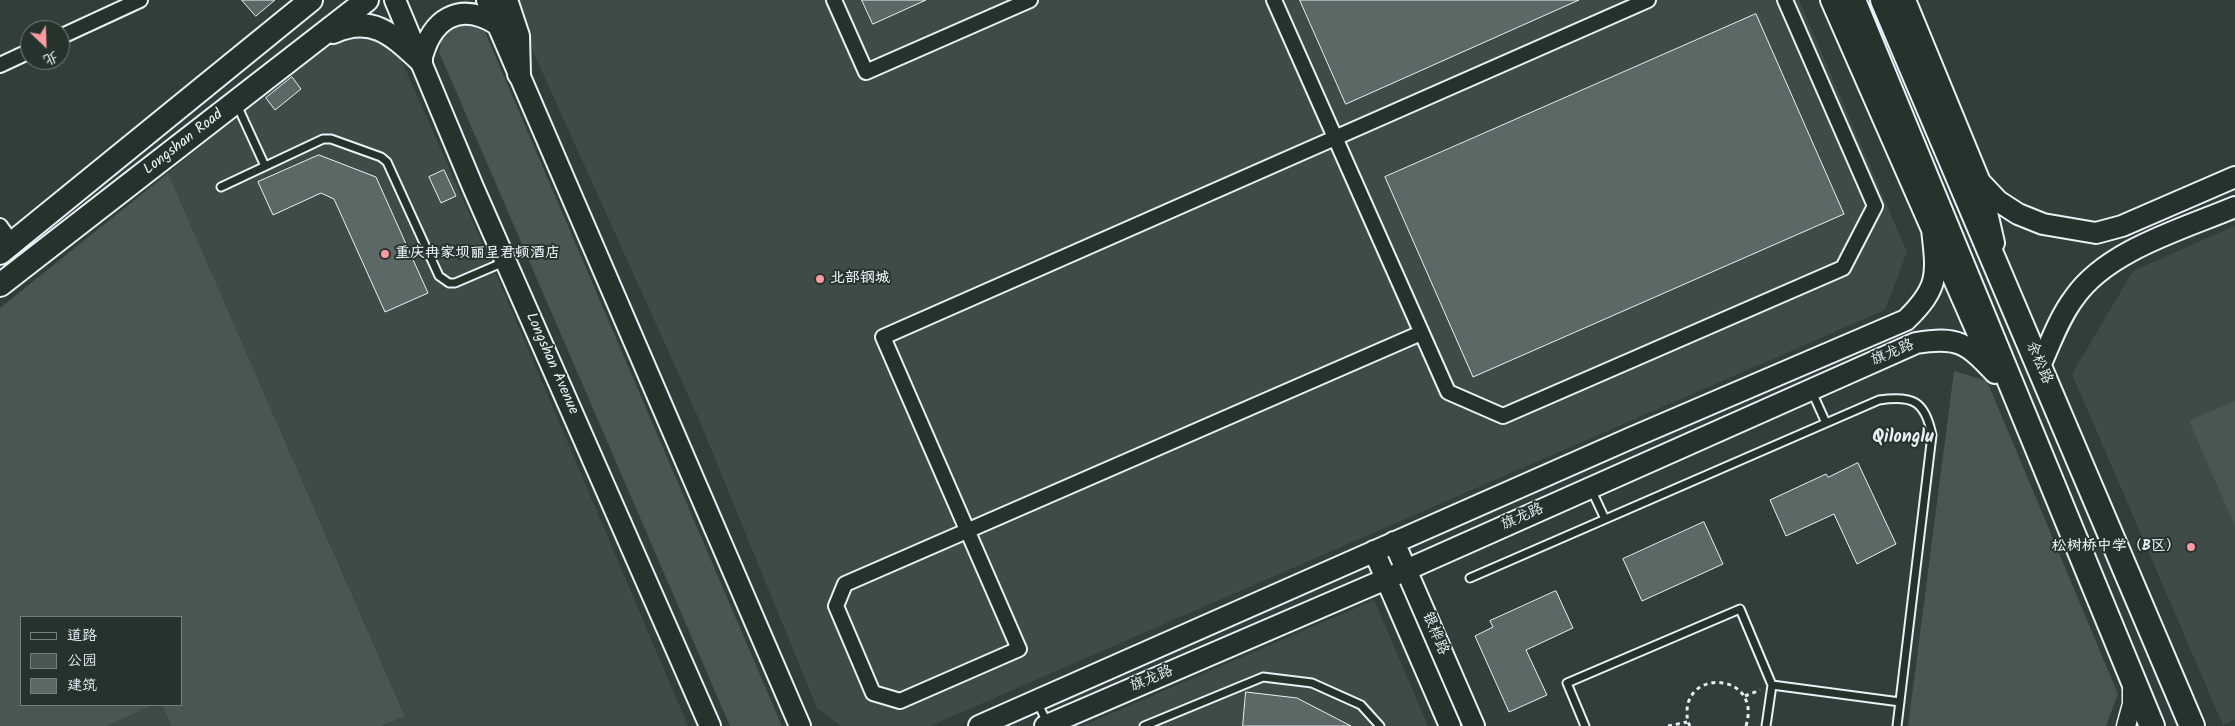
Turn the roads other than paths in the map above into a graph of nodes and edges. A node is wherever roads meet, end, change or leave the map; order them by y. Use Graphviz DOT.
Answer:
graph roads {
  1 [pos="140,0"];
  2 [pos="311,0"];
  3 [pos="367,0"];
  4 [pos="394,0"];
  5 [pos="488,0"];
  6 [pos="506,0"];
  7 [pos="834,0"];
  8 [pos="1030,0"];
  9 [pos="1274,0"];
  10 [pos="1648,0"];
  11 [pos="1785,0"];
  12 [pos="1831,0"];
  13 [pos="1854,0"];
  14 [pos="1883,0"];
  15 [pos="1905,0"];
  16 [pos="498,25"];
  17 [pos="70,32"];
  18 [pos="318,38"];
  19 [pos="20,56"];
  20 [pos="421,61"];
  21 [pos="0,65"];
  22 [pos="519,74"];
  23 [pos="236,102"];
  24 [pos="1336,138"];
  25 [pos="265,166"];
  26 [pos="2235,178"];
  27 [pos="1980,182"];
  28 [pos="221,186"];
  29 [pos="2235,206"];
  30 [pos="1932,230"];
  31 [pos="4,241"];
  32 [pos="506,261"];
  33 [pos="2004,281"];
  34 [pos="0,285"];
  35 [pos="1421,333"];
  36 [pos="2040,366"];
  37 [pos="1995,373"];
  38 [pos="1811,389"];
  39 [pos="1826,423"];
  40 [pos="2036,441"];
  41 [pos="1591,488"];
  42 [pos="1605,519"];
  43 [pos="968,532"];
  44 [pos="1394,542"];
  45 [pos="1374,551"];
  46 [pos="1406,570"];
  47 [pos="1470,578"];
  48 [pos="1386,579"];
  49 [pos="2131,675"];
  50 [pos="1772,684"];
  51 [pos="1036,701"];
  52 [pos="1900,702"];
  53 [pos="710,726"];
  54 [pos="800,726"];
  55 [pos="979,726"];
  56 [pos="1047,726"];
  57 [pos="1144,726"];
  58 [pos="1380,726"];
  59 [pos="1450,726"];
  60 [pos="1474,726"];
  61 [pos="1585,726"];
  62 [pos="1766,726"];
  63 [pos="1897,726"];
  64 [pos="2126,726"];
  65 [pos="2152,726"];
  66 [pos="2192,726"];
  1 -- 17 [label="street"];
  2 -- 31 [label="main road, Longshan Road"];
  3 -- 18 [label="main road, Longshan Road"];
  4 -- 20 [label="main road, Longshan Avenue"];
  5 -- 16 [label="main road"];
  6 -- 22 [label="main road"];
  7 -- 8 [label="street"];
  9 -- 24 [label="street"];
  10 -- 24 [label="street"];
  11 -- 35 [label="street"];
  12 -- 30 [label="main road"];
  13 -- 40 [label="highway, 余松路"];
  14 -- 33 [label="highway, 余松路"];
  15 -- 27 [label="main road"];
  16 -- 20 [label="main road"];
  16 -- 22 [label="main road"];
  18 -- 20 [label="main road"];
  18 -- 23 [label="main road, Longshan Road"];
  19 -- 21 [label="street"];
  20 -- 32 [label="main road, Longshan Avenue"];
  22 -- 54 [label="main road"];
  23 -- 25 [label="lane"];
  23 -- 34 [label="main road, Longshan Road"];
  24 -- 35 [label="street"];
  24 -- 43 [label="street"];
  25 -- 28 [label="lane"];
  25 -- 32 [label="lane"];
  26 -- 27 [label="main road"];
  27 -- 33 [label="main road"];
  29 -- 36 [label="main road"];
  30 -- 37 [label="main road"];
  30 -- 44 [label="main road"];
  32 -- 53 [label="main road, Longshan Avenue"];
  33 -- 36 [label="highway, 余松路"];
  35 -- 43 [label="street"];
  36 -- 66 [label="highway, 余松路"];
  37 -- 38 [label="main road, 旗龙路"];
  37 -- 40 [label="main road"];
  38 -- 39 [label="lane"];
  38 -- 41 [label="main road, 旗龙路"];
  39 -- 42 [label="lane"];
  39 -- 52 [label="lane"];
  40 -- 49 [label="highway, 余松路"];
  41 -- 42 [label="lane"];
  41 -- 46 [label="main road, 旗龙路"];
  42 -- 47 [label="lane"];
  43 -- 43 [label="street"];
  44 -- 45 [label="main road"];
  44 -- 46 [label="main road, 银桦路"];
  45 -- 48 [label="main road, 银桦路"];
  45 -- 51 [label="main road"];
  46 -- 48 [label="main road, 旗龙路"];
  46 -- 60 [label="main road, 银桦路"];
  48 -- 56 [label="main road, 旗龙路"];
  48 -- 59 [label="main road, 银桦路"];
  49 -- 64 [label="street"];
  49 -- 65 [label="highway, 余松路"];
  50 -- 52 [label="lane"];
  50 -- 61 [label="lane"];
  50 -- 62 [label="lane"];
  51 -- 55 [label="main road"];
  51 -- 56 [label="lane"];
  52 -- 63 [label="lane"];
  57 -- 58 [label="lane"];
}
